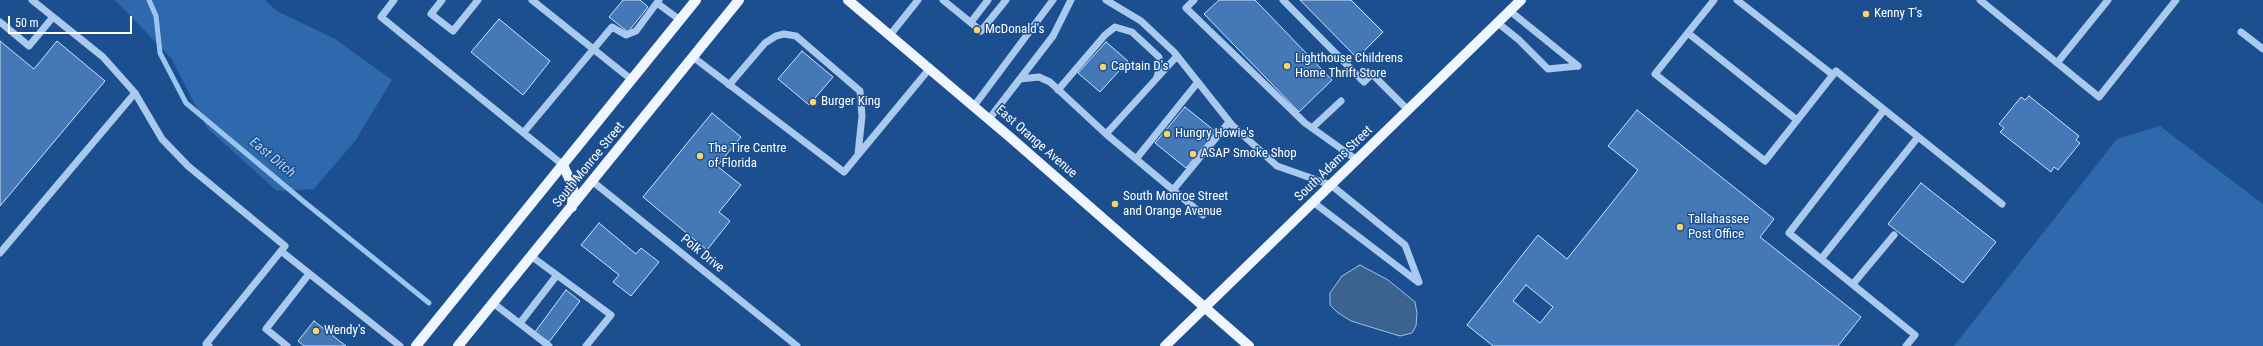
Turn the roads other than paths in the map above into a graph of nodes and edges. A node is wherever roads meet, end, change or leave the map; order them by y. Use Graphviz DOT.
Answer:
graph roads {
  1 [pos="32,0"];
  2 [pos="394,0"];
  3 [pos="442,0"];
  4 [pos="478,0"];
  5 [pos="532,0"];
  6 [pos="696,0"];
  7 [pos="739,0"];
  8 [pos="848,0"];
  9 [pos="918,0"];
  10 [pos="943,0"];
  11 [pos="988,0"];
  12 [pos="1006,0"];
  13 [pos="1053,0"];
  14 [pos="1071,0"];
  15 [pos="1106,0"];
  16 [pos="1194,0"];
  17 [pos="1283,0"];
  18 [pos="1521,0"];
  19 [pos="1714,0"];
  20 [pos="1737,0"];
  21 [pos="2108,0"];
  22 [pos="2176,0"];
  23 [pos="658,1"];
  24 [pos="1984,2"];
  25 [pos="981,4"];
  26 [pos="1510,11"];
  27 [pos="53,17"];
  28 [pos="680,20"];
  29 [pos="0,22"];
  30 [pos="971,22"];
  31 [pos="1498,23"];
  32 [pos="2241,32"];
  33 [pos="1688,33"];
  34 [pos="890,35"];
  35 [pos="594,49"];
  36 [pos="2263,50"];
  37 [pos="1177,56"];
  38 [pos="693,57"];
  39 [pos="2057,63"];
  40 [pos="930,68"];
  41 [pos="1835,73"];
  42 [pos="1157,77"];
  43 [pos="1020,79"];
  44 [pos="632,80"];
  45 [pos="1198,82"];
  46 [pos="730,85"];
  47 [pos="1058,90"];
  48 [pos="134,93"];
  49 [pos="1341,101"];
  50 [pos="974,106"];
  51 [pos="1408,110"];
  52 [pos="1884,110"];
  53 [pos="989,119"];
  54 [pos="1798,120"];
  55 [pos="1229,122"];
  56 [pos="1312,128"];
  57 [pos="524,132"];
  58 [pos="1106,134"];
  59 [pos="1918,138"];
  60 [pos="858,154"];
  61 [pos="1136,159"];
  62 [pos="1357,160"];
  63 [pos="563,165"];
  64 [pos="592,181"];
  65 [pos="1331,185"];
  66 [pos="1173,190"];
  67 [pos="1313,202"];
  68 [pos="2002,204"];
  69 [pos="572,207"];
  70 [pos="1203,215"];
  71 [pos="1894,235"];
  72 [pos="281,251"];
  73 [pos="0,252"];
  74 [pos="531,256"];
  75 [pos="1821,259"];
  76 [pos="309,274"];
  77 [pos="557,275"];
  78 [pos="1853,284"];
  79 [pos="494,303"];
  80 [pos="1204,308"];
  81 [pos="520,324"];
  82 [pos="209,346"];
  83 [pos="287,346"];
  84 [pos="400,346"];
  85 [pos="416,346"];
  86 [pos="458,346"];
  87 [pos="549,346"];
  88 [pos="586,346"];
  89 [pos="797,346"];
  90 [pos="1165,346"];
  91 [pos="1249,346"];
  92 [pos="1906,346"];
  1 -- 27 [label="street"];
  2 -- 57 [label="street"];
  3 -- 4 [label="street"];
  5 -- 35 [label="street"];
  6 -- 28 [label="main road, South Monroe Street"];
  7 -- 38 [label="main road, South Monroe Street"];
  8 -- 34 [label="main road, East Orange Avenue"];
  9 -- 34 [label="street"];
  10 -- 30 [label="street"];
  11 -- 25 [label="street"];
  12 -- 30 [label="street"];
  13 -- 50 [label="street"];
  14 -- 43 [label="street"];
  15 -- 37 [label="street"];
  16 -- 56 [label="street"];
  17 -- 51 [label="street"];
  18 -- 26 [label="main road, South Adams Street"];
  19 -- 33 [label="street"];
  20 -- 41 [label="street"];
  21 -- 39 [label="street"];
  22 -- 39 [label="street"];
  23 -- 28 [label="street"];
  23 -- 35 [label="street"];
  24 -- 39 [label="street"];
  25 -- 30 [label="street"];
  26 -- 31 [label="main road, South Adams Street"];
  26 -- 31 [label="street"];
  27 -- 29 [label="street"];
  27 -- 48 [label="street"];
  28 -- 44 [label="main road, South Monroe Street"];
  31 -- 51 [label="main road, South Adams Street"];
  32 -- 36 [label="street"];
  33 -- 54 [label="street"];
  33 -- 54 [label="street"];
  34 -- 40 [label="main road, East Orange Avenue"];
  35 -- 44 [label="street"];
  35 -- 57 [label="street"];
  37 -- 42 [label="street"];
  37 -- 45 [label="street"];
  38 -- 46 [label="street"];
  38 -- 64 [label="main road, South Monroe Street"];
  40 -- 50 [label="main road, East Orange Avenue"];
  40 -- 60 [label="street"];
  41 -- 52 [label="street"];
  41 -- 54 [label="street"];
  42 -- 47 [label="street"];
  42 -- 58 [label="street"];
  43 -- 47 [label="street"];
  43 -- 53 [label="street"];
  44 -- 63 [label="main road, South Monroe Street"];
  45 -- 55 [label="street"];
  45 -- 61 [label="street"];
  46 -- 60 [label="street"];
  46 -- 60 [label="street"];
  47 -- 58 [label="street"];
  48 -- 72 [label="street"];
  48 -- 73 [label="street"];
  49 -- 56 [label="street"];
  50 -- 53 [label="main road, East Orange Avenue"];
  51 -- 62 [label="main road, South Adams Street"];
  52 -- 59 [label="street"];
  52 -- 75 [label="street"];
  53 -- 80 [label="main road, East Orange Avenue"];
  55 -- 65 [label="street"];
  55 -- 66 [label="street"];
  56 -- 62 [label="street"];
  57 -- 63 [label="street"];
  58 -- 61 [label="street"];
  59 -- 68 [label="street"];
  59 -- 75 [label="street"];
  61 -- 66 [label="street"];
  62 -- 65 [label="main road, South Adams Street"];
  63 -- 69 [label="main road"];
  63 -- 85 [label="main road, South Monroe Street"];
  64 -- 69 [label="main road, South Monroe Street"];
  64 -- 89 [label="street, Polk Drive"];
  65 -- 67 [label="main road, South Adams Street"];
  65 -- 67 [label="street"];
  66 -- 70 [label="street"];
  67 -- 80 [label="main road, South Adams Street"];
  69 -- 74 [label="main road, South Monroe Street"];
  71 -- 78 [label="street"];
  72 -- 76 [label="street"];
  72 -- 82 [label="street"];
  74 -- 77 [label="street"];
  74 -- 79 [label="main road, South Monroe Street"];
  75 -- 78 [label="street"];
  76 -- 83 [label="street"];
  76 -- 84 [label="street"];
  77 -- 81 [label="street"];
  77 -- 88 [label="street"];
  78 -- 92 [label="street"];
  79 -- 81 [label="street"];
  79 -- 86 [label="main road, South Monroe Street"];
  80 -- 90 [label="main road, South Adams Street"];
  80 -- 91 [label="main road, East Orange Avenue"];
  81 -- 87 [label="street"];
}
